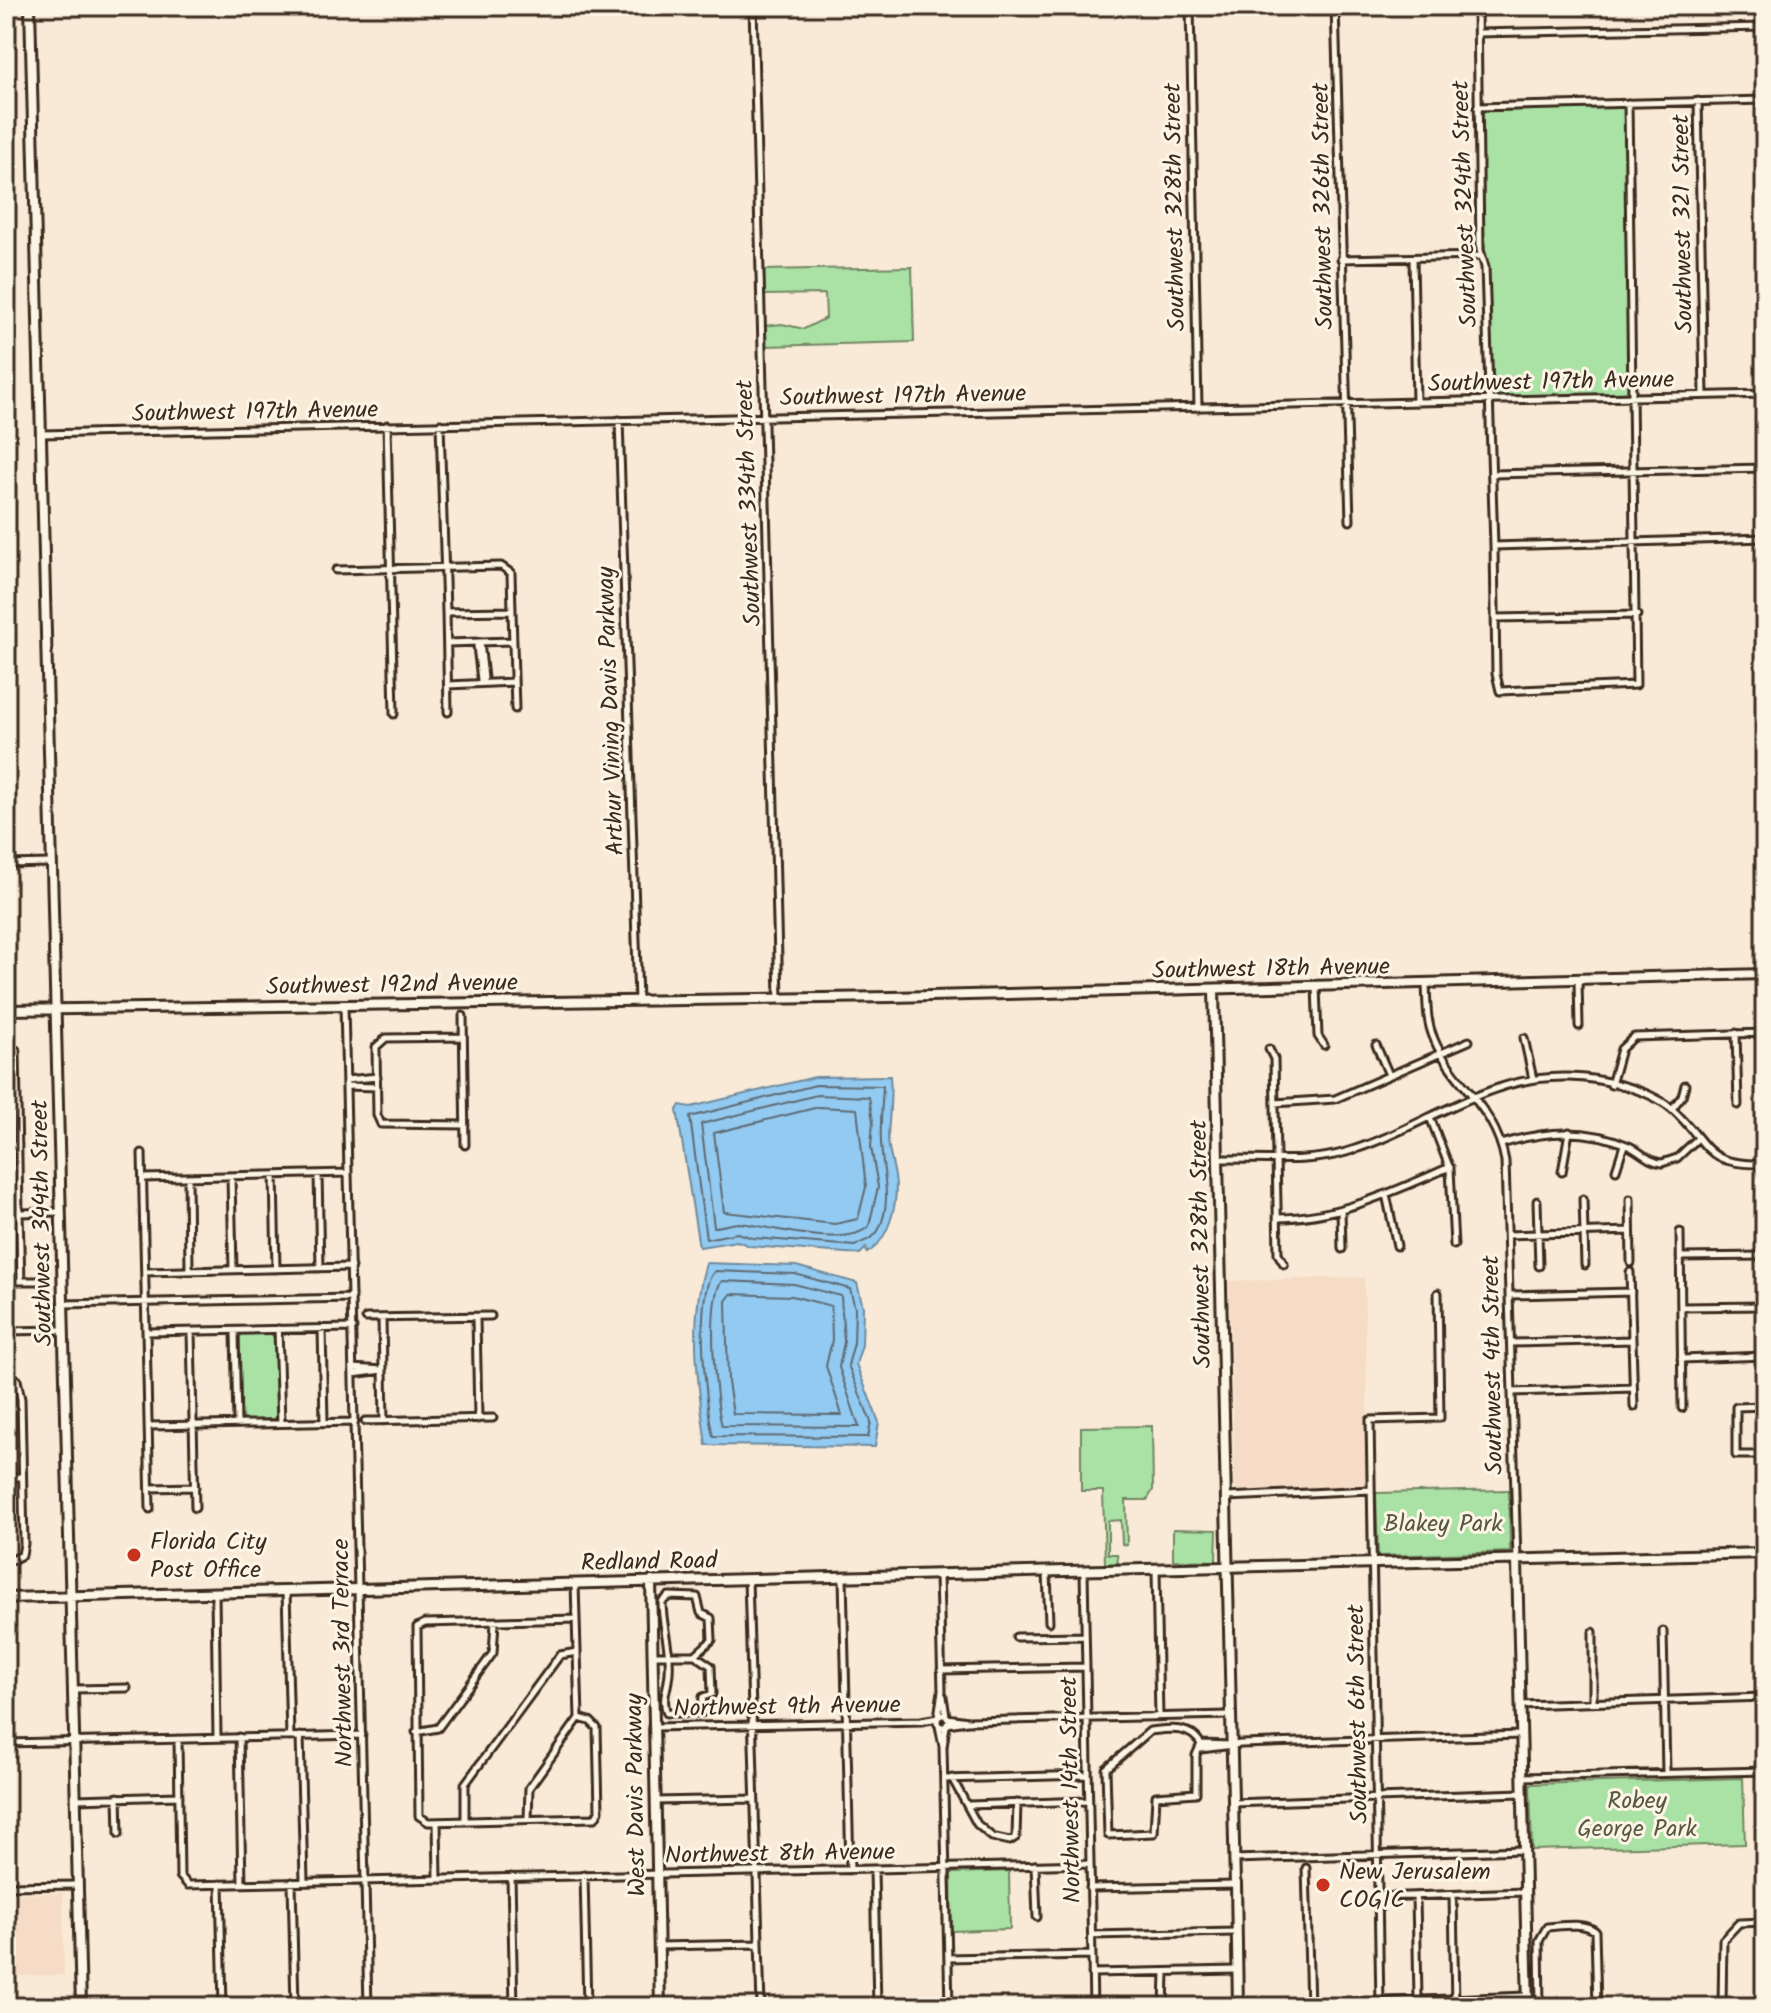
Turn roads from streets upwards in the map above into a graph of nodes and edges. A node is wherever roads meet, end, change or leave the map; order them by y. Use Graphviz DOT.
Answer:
graph roads {
  1 [pos="30,6"];
  2 [pos="753,6"];
  3 [pos="1190,6"];
  4 [pos="1335,6"];
  5 [pos="1477,6"];
  6 [pos="1765,27"];
  7 [pos="1478,33"];
  8 [pos="1765,100"];
  9 [pos="1698,101"];
  10 [pos="1628,103"];
  11 [pos="1477,107"];
  12 [pos="1482,256"];
  13 [pos="1413,258"];
  14 [pos="1341,259"];
  15 [pos="1765,394"];
  16 [pos="1704,395"];
  17 [pos="1634,396"];
  18 [pos="1488,400"];
  19 [pos="1416,402"];
  20 [pos="1346,405"];
  21 [pos="1198,408"];
  22 [pos="764,416"];
  23 [pos="619,420"];
  24 [pos="440,424"];
  25 [pos="387,425"];
  26 [pos="42,434"];
  27 [pos="1765,468"];
  28 [pos="1635,470"];
  29 [pos="1492,474"];
  30 [pos="1350,521"];
  31 [pos="1765,538"];
  32 [pos="1637,541"];
  33 [pos="1494,546"];
  34 [pos="444,567"];
  35 [pos="390,569"];
  36 [pos="336,570"];
  37 [pos="512,611"];
  38 [pos="446,612"];
  39 [pos="1637,615"];
  40 [pos="1496,618"];
  41 [pos="512,641"];
  42 [pos="447,643"];
  43 [pos="480,643"];
  44 [pos="481,682"];
  45 [pos="514,682"];
  46 [pos="448,685"];
  47 [pos="515,709"];
  48 [pos="448,712"];
  49 [pos="394,714"];
  50 [pos="51,863"];
  51 [pos="6,864"];
  52 [pos="1765,974"];
  53 [pos="1578,980"];
  54 [pos="1426,984"];
  55 [pos="1316,987"];
  56 [pos="1214,990"];
  57 [pos="779,999"];
  58 [pos="638,1001"];
  59 [pos="344,1005"];
  60 [pos="55,1009"];
  61 [pos="6,1010"];
  62 [pos="463,1016"];
  63 [pos="1579,1026"];
  64 [pos="1736,1033"];
  65 [pos="1765,1033"];
  66 [pos="463,1037"];
  67 [pos="1524,1038"];
  68 [pos="1469,1041"];
  69 [pos="1324,1045"];
  70 [pos="1376,1045"];
  71 [pos="1269,1049"];
  72 [pos="6,1050"];
  73 [pos="1441,1053"];
  74 [pos="1389,1075"];
  75 [pos="364,1077"];
  76 [pos="377,1077"];
  77 [pos="1533,1079"];
  78 [pos="346,1083"];
  79 [pos="1611,1085"];
  80 [pos="1685,1085"];
  81 [pos="377,1087"];
  82 [pos="364,1088"];
  83 [pos="1476,1096"];
  84 [pos="6,1098"];
  85 [pos="17,1098"];
  86 [pos="1275,1103"];
  87 [pos="1738,1105"];
  88 [pos="1672,1109"];
  89 [pos="1430,1117"];
  90 [pos="465,1125"];
  91 [pos="1569,1132"];
  92 [pos="1697,1139"];
  93 [pos="1501,1144"];
  94 [pos="18,1145"];
  95 [pos="465,1145"];
  96 [pos="1624,1145"];
  97 [pos="6,1146"];
  98 [pos="142,1153"];
  99 [pos="1276,1157"];
  100 [pos="1218,1159"];
  101 [pos="1765,1164"];
  102 [pos="1450,1167"];
  103 [pos="1616,1170"];
  104 [pos="1562,1172"];
  105 [pos="348,1173"];
  106 [pos="318,1174"];
  107 [pos="274,1175"];
  108 [pos="231,1176"];
  109 [pos="188,1177"];
  110 [pos="143,1178"];
  111 [pos="1386,1194"];
  112 [pos="1583,1199"];
  113 [pos="1630,1199"];
  114 [pos="1537,1201"];
  115 [pos="1341,1209"];
  116 [pos="6,1210"];
  117 [pos="60,1212"];
  118 [pos="18,1213"];
  119 [pos="6,1216"];
  120 [pos="1277,1218"];
  121 [pos="1630,1231"];
  122 [pos="1584,1232"];
  123 [pos="1680,1232"];
  124 [pos="1538,1234"];
  125 [pos="1508,1235"];
  126 [pos="1454,1245"];
  127 [pos="1397,1246"];
  128 [pos="1342,1249"];
  129 [pos="1765,1256"];
  130 [pos="1680,1257"];
  131 [pos="1631,1263"];
  132 [pos="1284,1264"];
  133 [pos="1585,1265"];
  134 [pos="1539,1266"];
  135 [pos="351,1267"];
  136 [pos="320,1268"];
  137 [pos="276,1269"];
  138 [pos="233,1270"];
  139 [pos="189,1271"];
  140 [pos="145,1272"];
  141 [pos="1630,1272"];
  142 [pos="6,1281"];
  143 [pos="21,1281"];
  144 [pos="44,1281"];
  145 [pos="1631,1292"];
  146 [pos="1438,1293"];
  147 [pos="1510,1295"];
  148 [pos="352,1298"];
  149 [pos="146,1302"];
  150 [pos="63,1304"];
  151 [pos="1765,1306"];
  152 [pos="1681,1307"];
  153 [pos="491,1316"];
  154 [pos="476,1317"];
  155 [pos="366,1318"];
  156 [pos="382,1318"];
  157 [pos="353,1328"];
  158 [pos="278,1329"];
  159 [pos="322,1329"];
  160 [pos="63,1330"];
  161 [pos="6,1331"];
  162 [pos="235,1331"];
  163 [pos="146,1332"];
  164 [pos="191,1332"];
  165 [pos="1632,1340"];
  166 [pos="1511,1343"];
  167 [pos="1765,1356"];
  168 [pos="1681,1359"];
  169 [pos="6,1370"];
  170 [pos="383,1370"];
  171 [pos="353,1371"];
  172 [pos="1633,1388"];
  173 [pos="1512,1392"];
  174 [pos="1765,1406"];
  175 [pos="1634,1407"];
  176 [pos="1682,1408"];
  177 [pos="493,1418"];
  178 [pos="478,1419"];
  179 [pos="365,1421"];
  180 [pos="384,1421"];
  181 [pos="324,1422"];
  182 [pos="355,1422"];
  183 [pos="281,1423"];
  184 [pos="237,1424"];
  185 [pos="193,1425"];
  186 [pos="149,1426"];
  187 [pos="1765,1455"];
  188 [pos="6,1477"];
  189 [pos="20,1477"];
  190 [pos="195,1487"];
  191 [pos="150,1488"];
  192 [pos="1371,1490"];
  193 [pos="1226,1497"];
  194 [pos="195,1508"];
  195 [pos="150,1509"];
  196 [pos="1765,1553"];
  197 [pos="1517,1561"];
  198 [pos="6,1563"];
  199 [pos="1373,1565"];
  200 [pos="1228,1570"];
  201 [pos="1156,1571"];
  202 [pos="1084,1572"];
  203 [pos="1047,1573"];
  204 [pos="939,1575"];
  205 [pos="843,1577"];
  206 [pos="748,1579"];
  207 [pos="651,1581"];
  208 [pos="575,1583"];
  209 [pos="359,1589"];
  210 [pos="286,1591"];
  211 [pos="215,1593"];
  212 [pos="71,1597"];
  213 [pos="6,1598"];
  214 [pos="576,1619"];
  215 [pos="495,1622"];
  216 [pos="1049,1622"];
  217 [pos="1663,1631"];
  218 [pos="1593,1632"];
  219 [pos="1085,1636"];
  220 [pos="1016,1637"];
  221 [pos="577,1652"];
  222 [pos="652,1655"];
  223 [pos="667,1655"];
  224 [pos="695,1655"];
  225 [pos="1085,1667"];
  226 [pos="941,1670"];
  227 [pos="127,1688"];
  228 [pos="74,1689"];
  229 [pos="1765,1697"];
  230 [pos="1665,1701"];
  231 [pos="1593,1703"];
  232 [pos="1520,1705"];
  233 [pos="1231,1715"];
  234 [pos="1159,1717"];
  235 [pos="579,1718"];
  236 [pos="1087,1718"];
  237 [pos="943,1721"];
  238 [pos="847,1723"];
  239 [pos="751,1726"];
  240 [pos="654,1727"];
  241 [pos="416,1732"];
  242 [pos="362,1735"];
  243 [pos="1521,1735"];
  244 [pos="300,1736"];
  245 [pos="239,1737"];
  246 [pos="290,1737"];
  247 [pos="217,1738"];
  248 [pos="178,1739"];
  249 [pos="1376,1740"];
  250 [pos="6,1743"];
  251 [pos="75,1743"];
  252 [pos="1232,1745"];
  253 [pos="1201,1746"];
  254 [pos="1765,1771"];
  255 [pos="1666,1772"];
  256 [pos="1087,1775"];
  257 [pos="1522,1777"];
  258 [pos="952,1778"];
  259 [pos="944,1779"];
  260 [pos="1522,1793"];
  261 [pos="179,1796"];
  262 [pos="118,1797"];
  263 [pos="1376,1798"];
  264 [pos="76,1799"];
  265 [pos="753,1799"];
  266 [pos="655,1801"];
  267 [pos="1088,1801"];
  268 [pos="1017,1803"];
  269 [pos="1233,1803"];
  270 [pos="969,1805"];
  271 [pos="528,1819"];
  272 [pos="465,1821"];
  273 [pos="437,1822"];
  274 [pos="119,1834"];
  275 [pos="1524,1850"];
  276 [pos="1377,1855"];
  277 [pos="1234,1859"];
  278 [pos="1090,1864"];
  279 [pos="1035,1865"];
  280 [pos="946,1868"];
  281 [pos="1306,1868"];
  282 [pos="850,1870"];
  283 [pos="874,1870"];
  284 [pos="757,1872"];
  285 [pos="657,1873"];
  286 [pos="584,1875"];
  287 [pos="511,1877"];
  288 [pos="438,1878"];
  289 [pos="365,1880"];
  290 [pos="304,1881"];
  291 [pos="292,1882"];
  292 [pos="242,1883"];
  293 [pos="220,1884"];
  294 [pos="79,1885"];
  295 [pos="1235,1885"];
  296 [pos="6,1886"];
  297 [pos="1090,1888"];
  298 [pos="1525,1892"];
  299 [pos="1453,1895"];
  300 [pos="1416,1896"];
  301 [pos="1378,1897"];
  302 [pos="1037,1917"];
  303 [pos="1765,1922"];
  304 [pos="1236,1932"];
  305 [pos="1092,1935"];
  306 [pos="759,1944"];
  307 [pos="659,1946"];
  308 [pos="1092,1955"];
  309 [pos="948,1958"];
  310 [pos="1237,1970"];
  311 [pos="1165,1972"];
  312 [pos="1092,1973"];
  313 [pos="1540,1975"];
  314 [pos="1527,1976"];
  315 [pos="1527,1996"];
  316 [pos="1455,1997"];
  317 [pos="1418,1998"];
  318 [pos="1380,2004"];
  319 [pos="1310,2006"];
  320 [pos="81,2007"];
  321 [pos="223,2007"];
  322 [pos="295,2007"];
  323 [pos="368,2007"];
  324 [pos="514,2007"];
  325 [pos="587,2007"];
  326 [pos="660,2007"];
  327 [pos="761,2007"];
  328 [pos="877,2007"];
  329 [pos="949,2007"];
  330 [pos="1093,2007"];
  331 [pos="1164,2007"];
  332 [pos="1241,2007"];
  333 [pos="1455,2007"];
  334 [pos="1528,2007"];
  335 [pos="1540,2007"];
  336 [pos="1597,2007"];
  337 [pos="1722,2007"];
  1 -- 26 [label="street, Southwest 344th Street"];
  2 -- 22 [label="street, Southwest 334th Street"];
  3 -- 21 [label="street, Southwest 328th Street"];
  4 -- 14 [label="street, Southwest 326th Street"];
  5 -- 7 [label="street, Southwest 324th Street"];
  6 -- 7 [label="street"];
  7 -- 11 [label="street, Southwest 324th Street"];
  8 -- 9 [label="street"];
  9 -- 10 [label="street"];
  9 -- 16 [label="street, Southwest 321 Street"];
  10 -- 11 [label="street"];
  10 -- 17 [label="street"];
  11 -- 12 [label="street, Southwest 324th Street"];
  12 -- 13 [label="street"];
  12 -- 18 [label="street, Southwest 324th Street"];
  13 -- 14 [label="street"];
  13 -- 19 [label="street"];
  14 -- 20 [label="street, Southwest 326th Street"];
  15 -- 16 [label="street, Southwest 197th Avenue"];
  16 -- 17 [label="street, Southwest 197th Avenue"];
  17 -- 18 [label="street, Southwest 197th Avenue"];
  17 -- 28 [label="street"];
  18 -- 19 [label="street, Southwest 197th Avenue"];
  18 -- 29 [label="street, Southwest 324th Street"];
  19 -- 20 [label="street, Southwest 197th Avenue"];
  20 -- 21 [label="street, Southwest 197th Avenue"];
  20 -- 30 [label="street, Southwest 326th Street"];
  21 -- 22 [label="street, Southwest 197th Avenue"];
  22 -- 23 [label="street, Southwest 197th Avenue"];
  22 -- 57 [label="street, Southwest 334th Street"];
  23 -- 24 [label="street, Southwest 197th Avenue"];
  23 -- 58 [label="street, Arthur Vining Davis Parkway"];
  24 -- 25 [label="street, Southwest 197th Avenue"];
  24 -- 34 [label="street"];
  25 -- 26 [label="street, Southwest 197th Avenue"];
  25 -- 35 [label="street"];
  26 -- 50 [label="street, Southwest 344th Street"];
  27 -- 28 [label="street"];
  28 -- 29 [label="street"];
  28 -- 32 [label="street"];
  29 -- 33 [label="street, Southwest 324th Street"];
  31 -- 32 [label="street"];
  32 -- 33 [label="street"];
  32 -- 39 [label="street"];
  33 -- 40 [label="street, Southwest 324th Street"];
  34 -- 35 [label="street"];
  34 -- 37 [label="street"];
  34 -- 38 [label="street"];
  35 -- 36 [label="street"];
  35 -- 49 [label="street"];
  37 -- 38 [label="street"];
  37 -- 41 [label="street"];
  38 -- 42 [label="street"];
  39 -- 40 [label="street"];
  39 -- 40 [label="street, Southwest 324th Street"];
  41 -- 43 [label="street"];
  41 -- 45 [label="street"];
  42 -- 43 [label="street"];
  42 -- 46 [label="street"];
  43 -- 44 [label="street"];
  44 -- 45 [label="street"];
  44 -- 46 [label="street"];
  45 -- 47 [label="street"];
  46 -- 48 [label="street"];
  50 -- 51 [label="street"];
  50 -- 60 [label="street, Southwest 344th Street"];
  52 -- 53 [label="street, Southwest 18th Avenue"];
  53 -- 54 [label="street, Southwest 18th Avenue"];
  53 -- 63 [label="street"];
  54 -- 55 [label="street, Southwest 18th Avenue"];
  54 -- 73 [label="street, Southwest 4th Street"];
  55 -- 56 [label="street, Southwest 18th Avenue"];
  55 -- 69 [label="street"];
  56 -- 57 [label="street, Southwest 18th Avenue"];
  56 -- 100 [label="street, Southwest 328th Street"];
  57 -- 58 [label="street, Southwest 192nd Avenue"];
  58 -- 59 [label="street, Southwest 192nd Avenue"];
  59 -- 60 [label="street, Southwest 192nd Avenue"];
  59 -- 78 [label="street"];
  60 -- 61 [label="street, Southwest 192nd Avenue"];
  60 -- 117 [label="street, Southwest 344th Street"];
  62 -- 66 [label="street"];
  64 -- 65 [label="street"];
  64 -- 79 [label="street"];
  64 -- 87 [label="street"];
  66 -- 76 [label="street"];
  66 -- 90 [label="street"];
  67 -- 77 [label="street"];
  68 -- 73 [label="street"];
  70 -- 74 [label="street"];
  71 -- 86 [label="street"];
  72 -- 85 [label="street"];
  73 -- 74 [label="street"];
  73 -- 83 [label="street, Southwest 4th Street"];
  74 -- 86 [label="street"];
  75 -- 76 [label="street"];
  75 -- 78 [label="street"];
  75 -- 82 [label="street"];
  76 -- 81 [label="street"];
  77 -- 79 [label="street"];
  77 -- 83 [label="street"];
  78 -- 82 [label="street"];
  78 -- 105 [label="street, Northwest 3rd Terrace"];
  79 -- 88 [label="street"];
  80 -- 88 [label="street"];
  81 -- 82 [label="street"];
  81 -- 90 [label="street"];
  83 -- 89 [label="street"];
  83 -- 93 [label="street, Southwest 4th Street"];
  84 -- 85 [label="street"];
  85 -- 94 [label="street"];
  86 -- 99 [label="street"];
  88 -- 92 [label="street"];
  89 -- 99 [label="street"];
  89 -- 102 [label="street"];
  90 -- 95 [label="street"];
  91 -- 93 [label="street"];
  91 -- 96 [label="street"];
  91 -- 104 [label="street"];
  92 -- 96 [label="street"];
  92 -- 101 [label="street"];
  93 -- 125 [label="street, Southwest 4th Street"];
  94 -- 97 [label="street"];
  94 -- 118 [label="street"];
  96 -- 103 [label="street"];
  98 -- 110 [label="street"];
  99 -- 100 [label="street"];
  99 -- 120 [label="street"];
  100 -- 193 [label="street, Southwest 328th Street"];
  102 -- 111 [label="street"];
  102 -- 126 [label="street"];
  105 -- 106 [label="street"];
  105 -- 135 [label="street, Northwest 3rd Terrace"];
  106 -- 107 [label="street"];
  106 -- 136 [label="street"];
  107 -- 108 [label="street"];
  107 -- 137 [label="street"];
  108 -- 109 [label="street"];
  108 -- 138 [label="street"];
  109 -- 110 [label="street"];
  109 -- 139 [label="street"];
  110 -- 140 [label="street"];
  111 -- 115 [label="street"];
  111 -- 127 [label="street"];
  112 -- 122 [label="street"];
  113 -- 121 [label="street"];
  114 -- 124 [label="street"];
  115 -- 120 [label="street"];
  115 -- 128 [label="street"];
  116 -- 118 [label="street"];
  117 -- 118 [label="street"];
  117 -- 150 [label="street, Southwest 344th Street"];
  118 -- 119 [label="street"];
  118 -- 143 [label="street"];
  120 -- 132 [label="street"];
  121 -- 122 [label="street"];
  121 -- 131 [label="street"];
  122 -- 124 [label="street"];
  122 -- 133 [label="street"];
  123 -- 130 [label="street"];
  124 -- 125 [label="street"];
  124 -- 134 [label="street"];
  125 -- 147 [label="street, Southwest 4th Street"];
  129 -- 130 [label="street"];
  130 -- 152 [label="street"];
  135 -- 136 [label="street"];
  135 -- 148 [label="street, Northwest 3rd Terrace"];
  136 -- 137 [label="street"];
  137 -- 138 [label="street"];
  138 -- 139 [label="street"];
  139 -- 140 [label="street"];
  140 -- 149 [label="street"];
  141 -- 145 [label="street"];
  142 -- 143 [label="street"];
  143 -- 144 [label="street"];
  145 -- 147 [label="street"];
  145 -- 165 [label="street"];
  146 -- 192 [label="street, Southwest 6th Street"];
  147 -- 166 [label="street, Southwest 4th Street"];
  148 -- 149 [label="street"];
  148 -- 157 [label="street, Northwest 3rd Terrace"];
  149 -- 150 [label="street"];
  149 -- 163 [label="street"];
  150 -- 160 [label="street, Southwest 344th Street"];
  151 -- 152 [label="street"];
  152 -- 168 [label="street"];
  153 -- 154 [label="street"];
  154 -- 156 [label="street"];
  154 -- 178 [label="street"];
  155 -- 156 [label="street"];
  156 -- 170 [label="street"];
  157 -- 159 [label="street"];
  157 -- 171 [label="street, Northwest 3rd Terrace"];
  158 -- 159 [label="street"];
  158 -- 162 [label="street"];
  158 -- 183 [label="street"];
  159 -- 181 [label="street"];
  160 -- 161 [label="street"];
  160 -- 212 [label="street, Southwest 344th Street"];
  162 -- 164 [label="street"];
  162 -- 184 [label="street"];
  163 -- 164 [label="street"];
  163 -- 186 [label="street"];
  164 -- 185 [label="street"];
  165 -- 166 [label="street"];
  165 -- 172 [label="street"];
  166 -- 173 [label="street, Southwest 4th Street"];
  167 -- 168 [label="street"];
  168 -- 176 [label="street"];
  169 -- 189 [label="street"];
  170 -- 171 [label="street"];
  170 -- 180 [label="street"];
  171 -- 182 [label="street, Northwest 3rd Terrace"];
  172 -- 173 [label="street"];
  172 -- 175 [label="street"];
  173 -- 197 [label="street, Southwest 4th Street"];
  174 -- 187 [label="street"];
  177 -- 178 [label="street"];
  178 -- 180 [label="street"];
  179 -- 180 [label="street"];
  181 -- 182 [label="street"];
  181 -- 183 [label="street"];
  182 -- 209 [label="street, Northwest 3rd Terrace"];
  183 -- 184 [label="street"];
  184 -- 185 [label="street"];
  185 -- 186 [label="street"];
  185 -- 190 [label="street"];
  186 -- 191 [label="street"];
  188 -- 189 [label="street"];
  189 -- 198 [label="street"];
  190 -- 191 [label="street"];
  190 -- 194 [label="street"];
  191 -- 195 [label="street"];
  192 -- 193 [label="street"];
  192 -- 199 [label="street, Southwest 6th Street"];
  193 -- 200 [label="street, Southwest 328th Street"];
  196 -- 197 [label="street, Redland Road"];
  197 -- 199 [label="street, Redland Road"];
  197 -- 232 [label="street, Southwest 4th Street"];
  199 -- 200 [label="street, Redland Road"];
  199 -- 249 [label="street, Southwest 6th Street"];
  200 -- 201 [label="street, Redland Road"];
  200 -- 233 [label="street, Southwest 328th Street"];
  201 -- 202 [label="street, Redland Road"];
  201 -- 234 [label="street"];
  202 -- 203 [label="street, Redland Road"];
  202 -- 219 [label="street, Northwest 14th Street"];
  203 -- 204 [label="street, Redland Road"];
  203 -- 216 [label="street"];
  204 -- 205 [label="street, Redland Road"];
  204 -- 226 [label="street"];
  205 -- 206 [label="street, Redland Road"];
  205 -- 238 [label="street"];
  206 -- 207 [label="street, Redland Road"];
  206 -- 239 [label="street"];
  207 -- 208 [label="street, Redland Road"];
  207 -- 222 [label="street, West Davis Parkway"];
  208 -- 209 [label="street, Redland Road"];
  208 -- 214 [label="street"];
  209 -- 210 [label="street, Redland Road"];
  209 -- 242 [label="street, Northwest 3rd Terrace"];
  210 -- 211 [label="street, Redland Road"];
  210 -- 246 [label="street"];
  211 -- 212 [label="street, Redland Road"];
  211 -- 247 [label="street"];
  212 -- 213 [label="street, Redland Road"];
  212 -- 228 [label="street, Southwest 344th Street"];
  214 -- 215 [label="street"];
  214 -- 221 [label="street"];
  215 -- 241 [label="street"];
  215 -- 241 [label="street"];
  217 -- 230 [label="street"];
  218 -- 231 [label="street"];
  219 -- 220 [label="street"];
  219 -- 225 [label="street, Northwest 14th Street"];
  221 -- 235 [label="street"];
  221 -- 272 [label="street"];
  222 -- 223 [label="street"];
  222 -- 240 [label="street, West Davis Parkway"];
  223 -- 224 [label="street"];
  223 -- 224 [label="street"];
  223 -- 224 [label="street"];
  225 -- 226 [label="street"];
  225 -- 236 [label="street, Northwest 14th Street"];
  226 -- 237 [label="street"];
  227 -- 228 [label="street"];
  228 -- 251 [label="street, Southwest 344th Street"];
  229 -- 230 [label="street"];
  230 -- 231 [label="street"];
  230 -- 255 [label="street"];
  231 -- 232 [label="street"];
  232 -- 243 [label="street, Southwest 4th Street"];
  233 -- 234 [label="street, Northwest 9th Avenue"];
  233 -- 252 [label="street, Southwest 328th Street"];
  234 -- 236 [label="street, Northwest 9th Avenue"];
  235 -- 271 [label="street"];
  235 -- 271 [label="street"];
  236 -- 237 [label="street, Northwest 9th Avenue"];
  236 -- 256 [label="street, Northwest 14th Street"];
  237 -- 238 [label="street, Northwest 9th Avenue"];
  237 -- 259 [label="street"];
  238 -- 239 [label="street, Northwest 9th Avenue"];
  238 -- 282 [label="street"];
  239 -- 240 [label="street, Northwest 9th Avenue"];
  239 -- 265 [label="street"];
  240 -- 266 [label="street, West Davis Parkway"];
  241 -- 273 [label="street"];
  242 -- 244 [label="street"];
  242 -- 289 [label="street, Northwest 3rd Terrace"];
  243 -- 249 [label="street"];
  243 -- 257 [label="street, Southwest 4th Street"];
  244 -- 246 [label="street"];
  244 -- 290 [label="street"];
  245 -- 246 [label="street"];
  245 -- 247 [label="street"];
  245 -- 292 [label="street"];
  247 -- 248 [label="street"];
  248 -- 251 [label="street"];
  248 -- 261 [label="street"];
  249 -- 252 [label="street"];
  249 -- 263 [label="street, Southwest 6th Street"];
  250 -- 251 [label="street"];
  251 -- 264 [label="street, Southwest 344th Street"];
  252 -- 253 [label="street"];
  252 -- 269 [label="street, Southwest 328th Street"];
  253 -- 253 [label="street"];
  254 -- 255 [label="street"];
  255 -- 257 [label="street"];
  256 -- 258 [label="street"];
  256 -- 267 [label="street, Northwest 14th Street"];
  257 -- 260 [label="street, Southwest 4th Street"];
  258 -- 259 [label="street"];
  258 -- 270 [label="street"];
  259 -- 280 [label="street"];
  260 -- 263 [label="street"];
  260 -- 275 [label="street, Southwest 4th Street"];
  261 -- 262 [label="street"];
  261 -- 293 [label="street, Northwest 8th Avenue"];
  262 -- 264 [label="street"];
  262 -- 274 [label="street"];
  263 -- 269 [label="street"];
  263 -- 276 [label="street, Southwest 6th Street"];
  264 -- 294 [label="street, Southwest 344th Street"];
  265 -- 266 [label="street"];
  265 -- 284 [label="street"];
  266 -- 285 [label="street, West Davis Parkway"];
  267 -- 268 [label="street"];
  267 -- 278 [label="street, Northwest 14th Street"];
  268 -- 270 [label="street"];
  268 -- 270 [label="street"];
  269 -- 277 [label="street, Southwest 328th Street"];
  271 -- 272 [label="street"];
  272 -- 273 [label="street"];
  273 -- 288 [label="street"];
  275 -- 276 [label="street"];
  275 -- 298 [label="street, Southwest 4th Street"];
  276 -- 277 [label="street"];
  276 -- 301 [label="street, Southwest 6th Street"];
  277 -- 295 [label="street, Southwest 328th Street"];
  278 -- 279 [label="street, Northwest 8th Avenue"];
  278 -- 297 [label="street, Northwest 14th Street"];
  279 -- 280 [label="street, Northwest 8th Avenue"];
  279 -- 302 [label="street"];
  280 -- 283 [label="street, Northwest 8th Avenue"];
  280 -- 309 [label="street"];
  281 -- 319 [label="street"];
  282 -- 283 [label="street, Northwest 8th Avenue"];
  282 -- 284 [label="street, Northwest 8th Avenue"];
  283 -- 328 [label="street"];
  284 -- 285 [label="street, Northwest 8th Avenue"];
  284 -- 306 [label="street"];
  285 -- 286 [label="street, Northwest 8th Avenue"];
  285 -- 307 [label="street, West Davis Parkway"];
  286 -- 287 [label="street, Northwest 8th Avenue"];
  286 -- 325 [label="street"];
  287 -- 288 [label="street, Northwest 8th Avenue"];
  287 -- 324 [label="street"];
  288 -- 289 [label="street, Northwest 8th Avenue"];
  289 -- 290 [label="street, Northwest 8th Avenue"];
  289 -- 323 [label="street, Northwest 3rd Terrace"];
  290 -- 291 [label="street, Northwest 8th Avenue"];
  291 -- 292 [label="street, Northwest 8th Avenue"];
  291 -- 322 [label="street"];
  292 -- 293 [label="street, Northwest 8th Avenue"];
  293 -- 321 [label="street"];
  294 -- 296 [label="street"];
  294 -- 320 [label="street, Southwest 344th Street"];
  295 -- 297 [label="street"];
  295 -- 304 [label="street, Southwest 328th Street"];
  297 -- 305 [label="street, Northwest 14th Street"];
  298 -- 299 [label="street"];
  298 -- 314 [label="street, Southwest 4th Street"];
  299 -- 300 [label="street"];
  299 -- 316 [label="street"];
  300 -- 301 [label="street"];
  300 -- 317 [label="street"];
  301 -- 318 [label="street, Southwest 6th Street"];
  303 -- 337 [label="street"];
  304 -- 305 [label="street"];
  304 -- 310 [label="street, Southwest 328th Street"];
  305 -- 308 [label="street, Northwest 14th Street"];
  306 -- 307 [label="street"];
  306 -- 327 [label="street"];
  307 -- 326 [label="street, West Davis Parkway"];
  308 -- 309 [label="street"];
  308 -- 312 [label="street, Northwest 14th Street"];
  309 -- 329 [label="street"];
  310 -- 311 [label="street"];
  310 -- 332 [label="street, Southwest 328th Street"];
  311 -- 312 [label="street"];
  311 -- 331 [label="street"];
  312 -- 330 [label="street, Northwest 14th Street"];
  313 -- 314 [label="street"];
  313 -- 335 [label="street"];
  313 -- 336 [label="street"];
  314 -- 315 [label="street, Southwest 4th Street"];
  315 -- 316 [label="street"];
  315 -- 334 [label="street, Southwest 4th Street"];
  316 -- 317 [label="street"];
  316 -- 333 [label="street"];
  317 -- 318 [label="street"];
  318 -- 319 [label="street"];
  319 -- 332 [label="street"];
}
